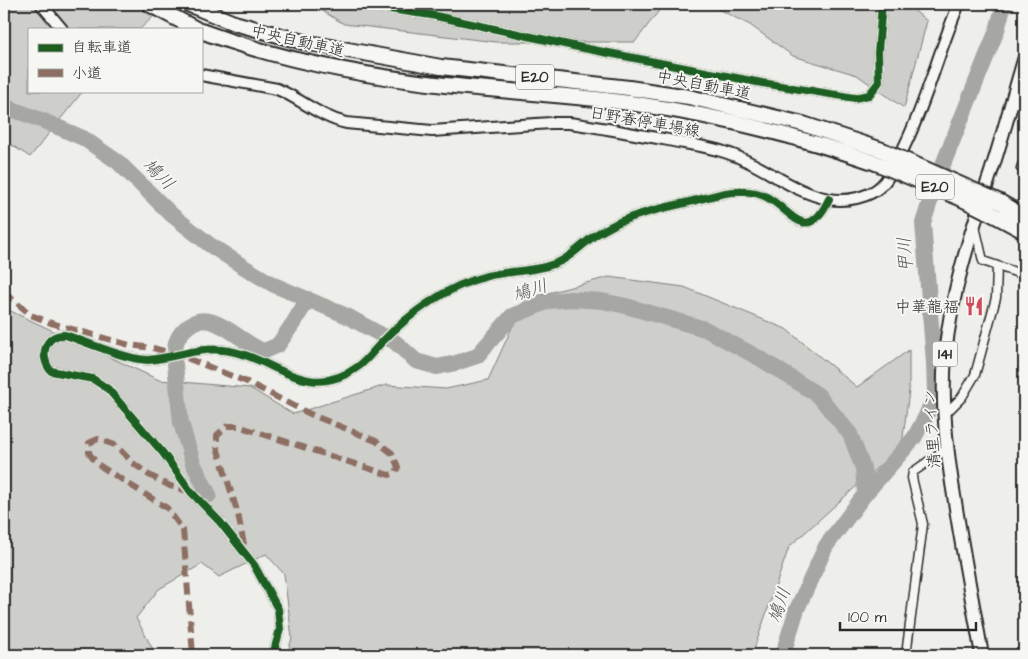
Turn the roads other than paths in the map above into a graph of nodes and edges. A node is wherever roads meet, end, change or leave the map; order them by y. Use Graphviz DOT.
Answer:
graph roads {
  1 [pos="41,4"];
  2 [pos="149,4"];
  3 [pos="188,4"];
  4 [pos="354,4"];
  5 [pos="882,4"];
  6 [pos="959,4"];
  7 [pos="61,28"];
  8 [pos="194,28"];
  9 [pos="202,31"];
  10 [pos="1024,60"];
  11 [pos="202,75"];
  12 [pos="879,157"];
  13 [pos="1024,161"];
  14 [pos="1024,170"];
  15 [pos="829,199"];
  16 [pos="997,208"];
  17 [pos="1024,216"];
  18 [pos="974,222"];
  19 [pos="1024,231"];
  20 [pos="998,266"];
  21 [pos="1024,275"];
  22 [pos="944,415"];
  23 [pos="946,449"];
  24 [pos="273,655"];
  25 [pos="906,655"];
  26 [pos="982,655"];
  1 -- 7 [label="main road"];
  2 -- 8 [label="highway"];
  3 -- 12 [label="highway, 中央自動車道 / E20"];
  4 -- 5 [label="street"];
  6 -- 15 [label="main road, 日野春停車場線"];
  9 -- 12 [label="highway, 中央自動車道 / E20"];
  10 -- 18 [label="highway, 清里ライン / 141"];
  11 -- 15 [label="main road, 日野春停車場線"];
  12 -- 16 [label="highway, 中央自動車道 / E20, bridge"];
  13 -- 14 [label="street"];
  15 -- 24 [label="street"];
  16 -- 17 [label="highway, 中央自動車道 / E20"];
  16 -- 19 [label="highway, 中央自動車道 / E20"];
  18 -- 20 [label="street"];
  18 -- 22 [label="highway, 清里ライン / 141"];
  20 -- 21 [label="street"];
  20 -- 22 [label="street"];
  22 -- 23 [label="highway, 清里ライン / 141"];
  23 -- 25 [label="street"];
  23 -- 26 [label="highway, 清里ライン / 141"];
}
